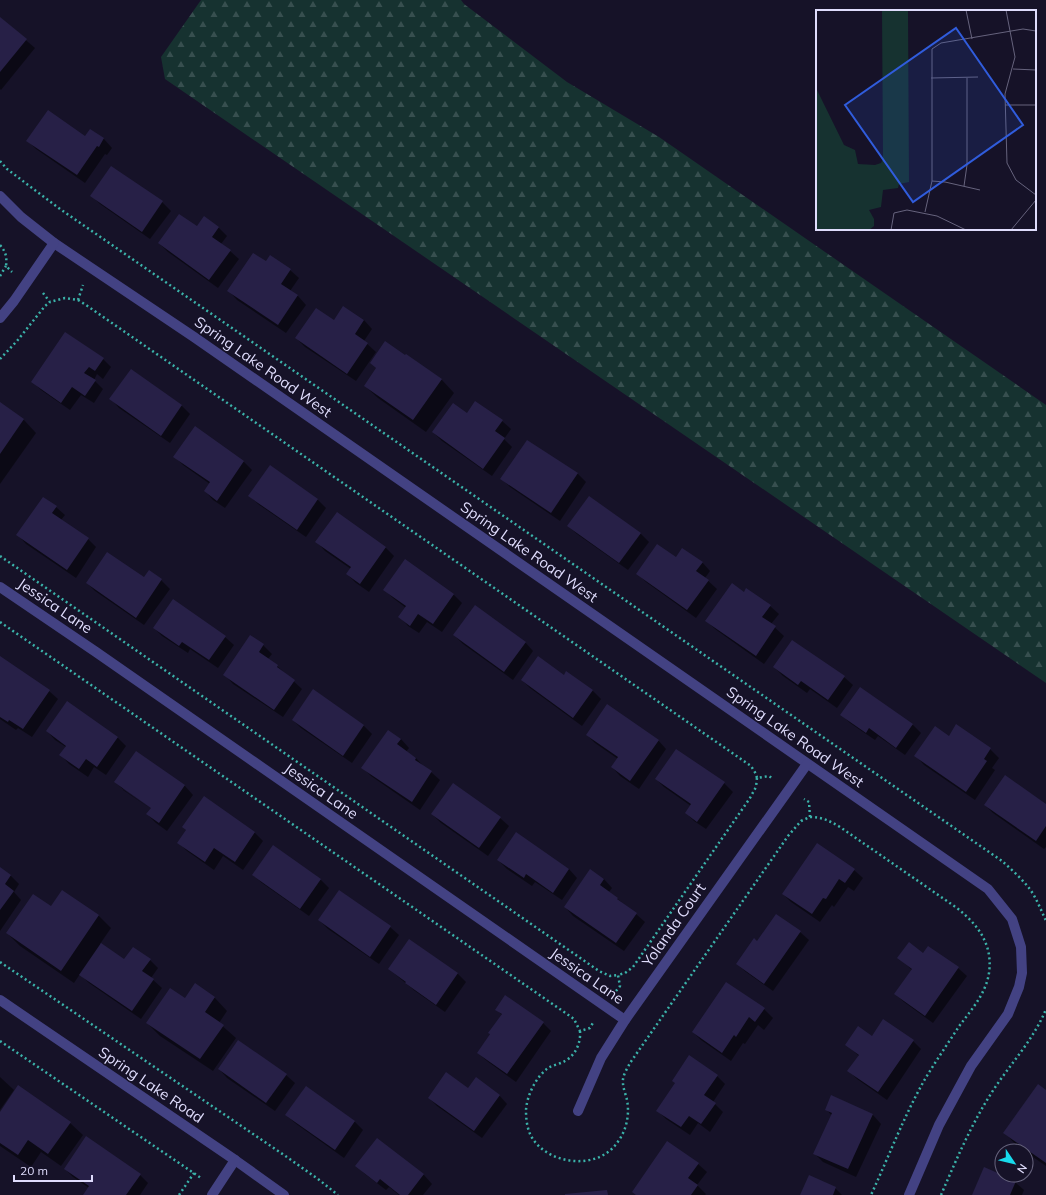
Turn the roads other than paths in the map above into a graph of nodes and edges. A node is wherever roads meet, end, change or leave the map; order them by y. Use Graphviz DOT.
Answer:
graph roads {
  1 [pos="0,196"];
  2 [pos="54,244"];
  3 [pos="0,318"];
  4 [pos="0,587"];
  5 [pos="808,764"];
  6 [pos="0,1000"];
  7 [pos="625,1020"];
  8 [pos="578,1111"];
  9 [pos="235,1160"];
  10 [pos="214,1192"];
  11 [pos="284,1195"];
  12 [pos="909,1195"];
  1 -- 2 [label="street, Spring Lake Road West"];
  2 -- 3 [label="street"];
  2 -- 5 [label="street, Spring Lake Road West"];
  4 -- 7 [label="street, Jessica Lane"];
  5 -- 7 [label="street, Yolanda Court"];
  5 -- 12 [label="street, Spring Lake Road West"];
  6 -- 9 [label="street, Spring Lake Road"];
  7 -- 8 [label="street, Yolanda Court"];
  9 -- 10 [label="street"];
  9 -- 11 [label="street, Spring Lake Road"];
}
